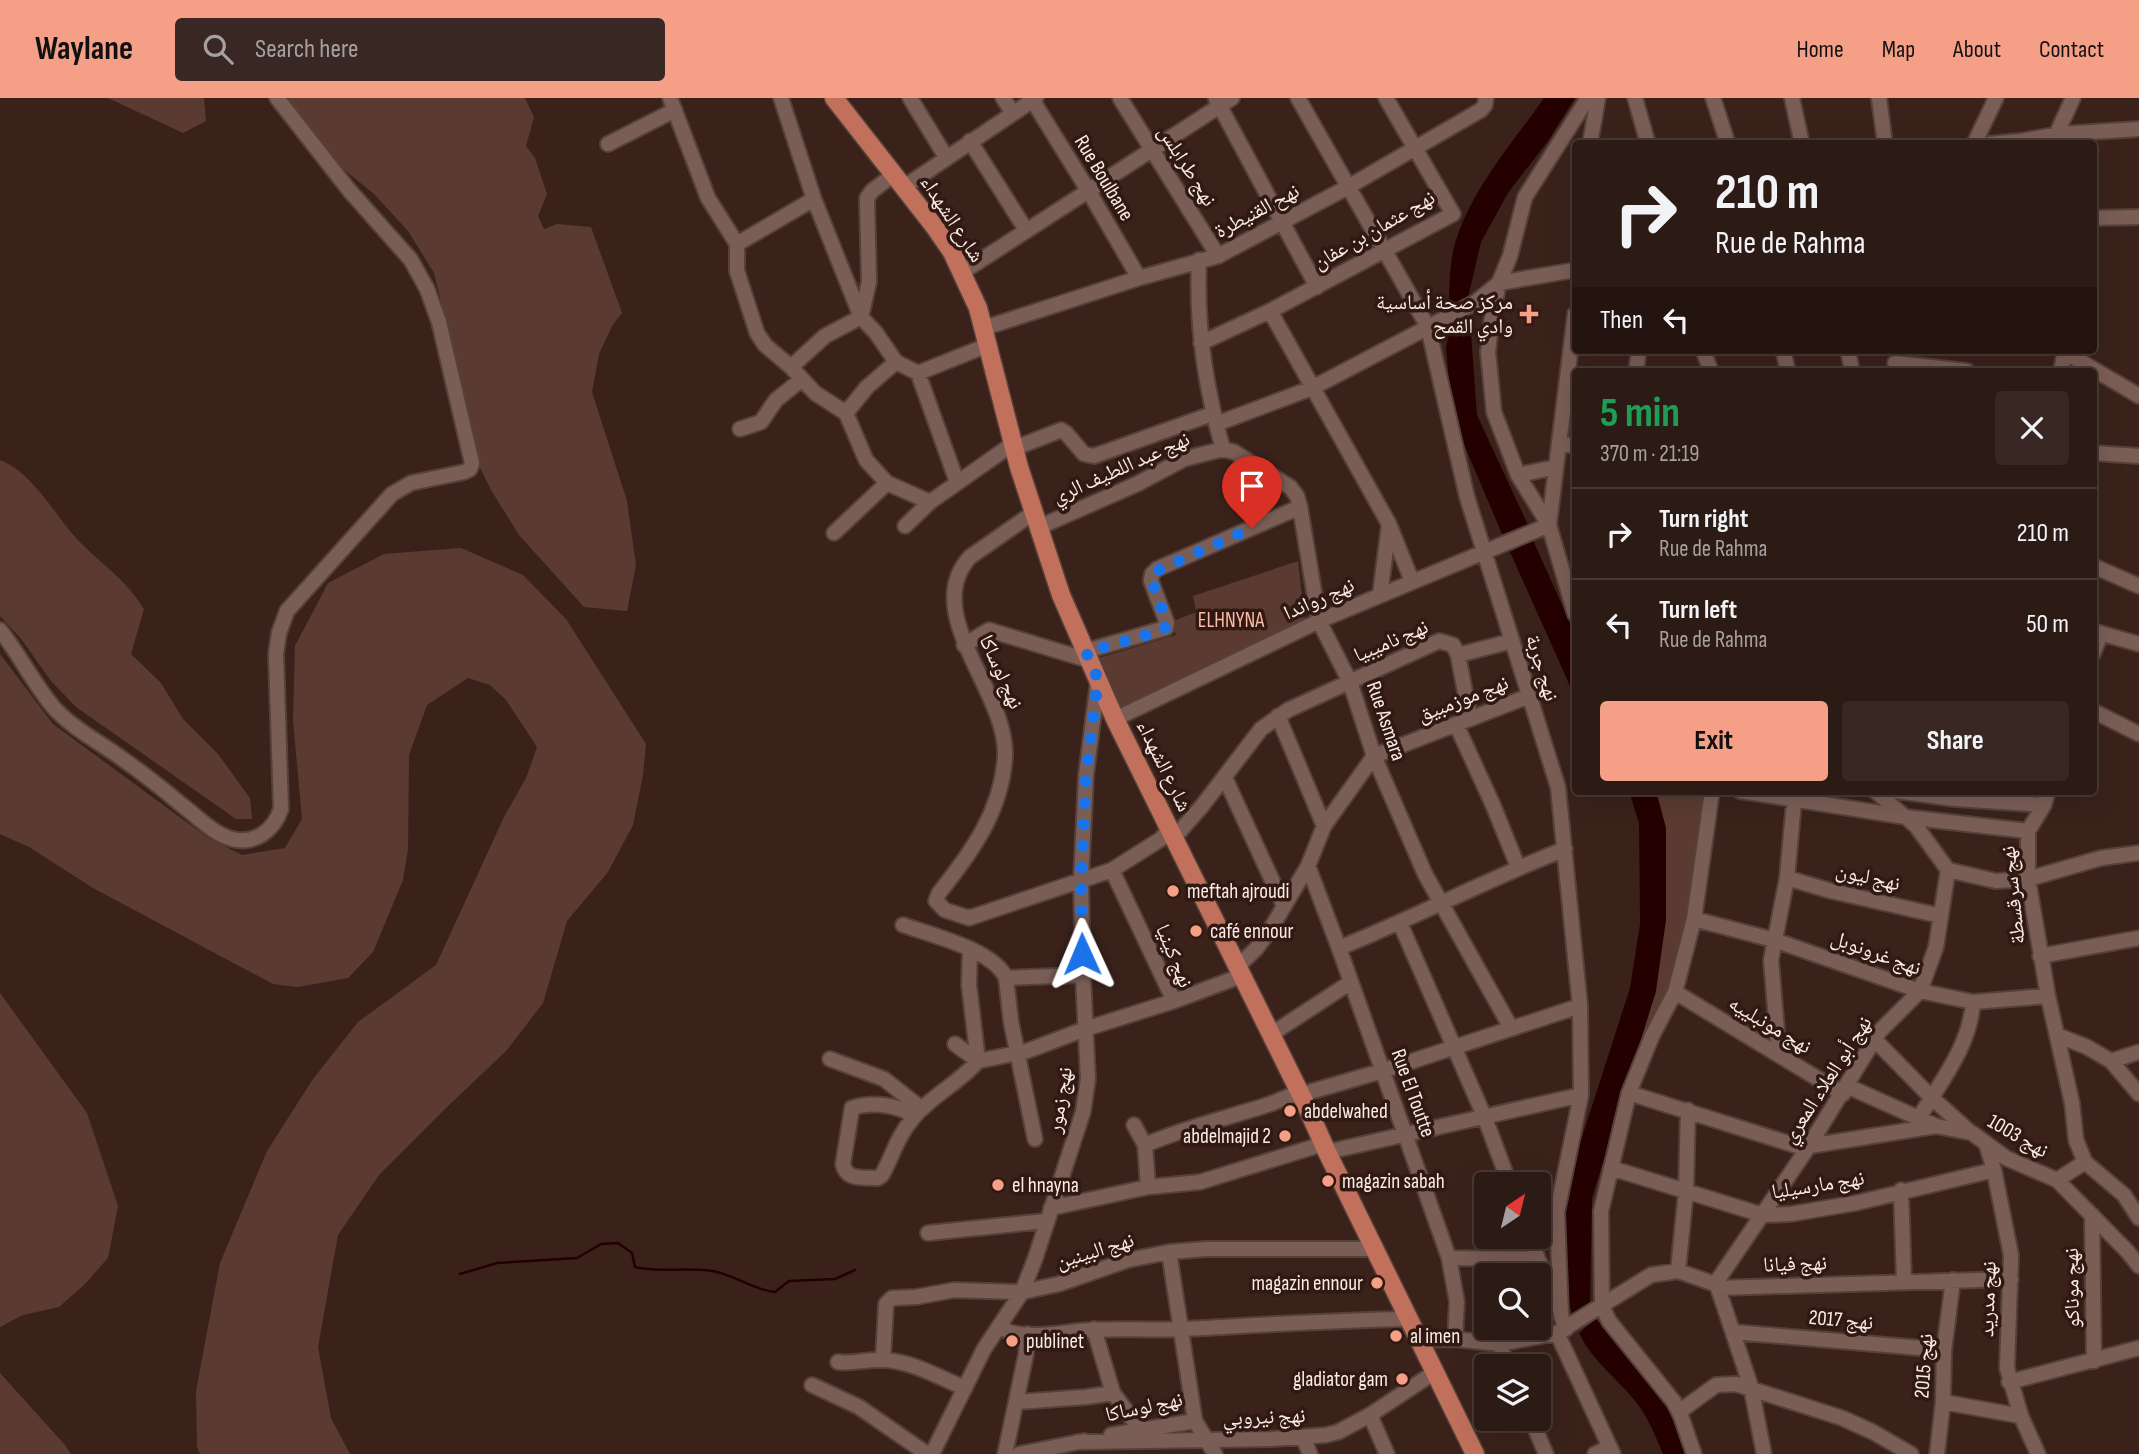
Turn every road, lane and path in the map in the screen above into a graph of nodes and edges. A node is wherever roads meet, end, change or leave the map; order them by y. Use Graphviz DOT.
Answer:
graph roads {
  1 [pos="277,98"];
  2 [pos="781,98"];
  3 [pos="834,98"];
  4 [pos="910,98"];
  5 [pos="1003,98"];
  6 [pos="1121,98"];
  7 [pos="1298,98"];
  8 [pos="1386,98"];
  9 [pos="1486,98"];
  10 [pos="1588,98"];
  11 [pos="1598,98"];
  12 [pos="1635,98"];
  13 [pos="1713,98"];
  14 [pos="1792,98"];
  15 [pos="1879,98"];
  16 [pos="1996,98"];
  17 [pos="2073,98"];
  18 [pos="1034,99"];
  19 [pos="1222,101"];
  20 [pos="672,104"];
  21 [pos="1013,113"];
  22 [pos="2139,129"];
  23 [pos="2058,138"];
  24 [pos="1591,140"];
  25 [pos="1647,140"];
  26 [pos="1727,140"];
  27 [pos="1801,140"];
  28 [pos="1884,140"];
  29 [pos="1976,140"];
  30 [pos="2035,140"];
  31 [pos="970,141"];
  32 [pos="608,144"];
  33 [pos="1416,148"];
  34 [pos="1152,149"];
  35 [pos="946,157"];
  36 [pos="899,181"];
  37 [pos="1348,187"];
  38 [pos="1088,190"];
  39 [pos="814,199"];
  40 [pos="2139,217"];
  41 [pos="2097,218"];
  42 [pos="1281,221"];
  43 [pos="1026,230"];
  44 [pos="737,244"];
  45 [pos="1384,249"];
  46 [pos="1218,256"];
  47 [pos="1199,261"];
  48 [pos="1572,271"];
  49 [pos="961,273"];
  50 [pos="1139,278"];
  51 [pos="1499,283"];
  52 [pos="1317,287"];
  53 [pos="1270,312"];
  54 [pos="861,317"];
  55 [pos="1428,327"];
  56 [pos="986,336"];
  57 [pos="1572,339"];
  58 [pos="1200,343"];
  59 [pos="2068,354"];
  60 [pos="1895,361"];
  61 [pos="896,362"];
  62 [pos="791,367"];
  63 [pos="1945,368"];
  64 [pos="2092,368"];
  65 [pos="2097,371"];
  66 [pos="918,373"];
  67 [pos="801,380"];
  68 [pos="1312,388"];
  69 [pos="2139,396"];
  70 [pos="846,413"];
  71 [pos="1214,419"];
  72 [pos="740,429"];
  73 [pos="1559,445"];
  74 [pos="1572,445"];
  75 [pos="1014,446"];
  76 [pos="1223,449"];
  77 [pos="2097,453"];
  78 [pos="2139,456"];
  79 [pos="1556,467"];
  80 [pos="1518,475"];
  81 [pos="957,482"];
  82 [pos="887,483"];
  83 [pos="930,502"];
  84 [pos="1300,507"];
  85 [pos="1035,521"];
  86 [pos="1389,524"];
  87 [pos="1549,524"];
  88 [pos="905,526"];
  89 [pos="834,533"];
  90 [pos="1485,550"];
  91 [pos="2097,568"];
  92 [pos="1412,581"];
  93 [pos="2139,586"];
  94 [pos="1380,595"];
  95 [pos="1572,604"];
  96 [pos="1319,621"];
  97 [pos="0,630"];
  98 [pos="2097,632"];
  99 [pos="1512,641"];
  100 [pos="2139,644"];
  101 [pos="964,645"];
  102 [pos="1458,655"];
  103 [pos="1088,656"];
  104 [pos="1098,679"];
  105 [pos="1350,682"];
  106 [pos="1529,696"];
  107 [pos="2097,712"];
  108 [pos="1278,716"];
  109 [pos="1470,718"];
  110 [pos="1115,719"];
  111 [pos="1456,724"];
  112 [pos="2139,734"];
  113 [pos="1374,756"];
  114 [pos="1225,778"];
  115 [pos="1712,795"];
  116 [pos="1762,795"];
  117 [pos="1880,795"];
  118 [pos="1956,795"];
  119 [pos="2046,798"];
  120 [pos="1794,801"];
  121 [pos="1906,817"];
  122 [pos="1324,826"];
  123 [pos="2028,831"];
  124 [pos="1171,834"];
  125 [pos="1565,849"];
  126 [pos="2139,853"];
  127 [pos="1308,866"];
  128 [pos="1518,867"];
  129 [pos="1112,870"];
  130 [pos="1948,870"];
  131 [pos="1787,878"];
  132 [pos="1081,880"];
  133 [pos="2028,880"];
  134 [pos="1441,902"];
  135 [pos="1283,906"];
  136 [pos="1941,916"];
  137 [pos="1694,919"];
  138 [pos="1400,923"];
  139 [pos="903,925"];
  140 [pos="1774,940"];
  141 [pos="2136,942"];
  142 [pos="1339,948"];
  143 [pos="971,949"];
  144 [pos="2040,956"];
  145 [pos="1239,971"];
  146 [pos="1083,975"];
  147 [pos="1006,978"];
  148 [pos="1351,982"];
  149 [pos="1920,991"];
  150 [pos="1675,992"];
  151 [pos="2048,996"];
  152 [pos="1174,1001"];
  153 [pos="1973,1002"];
  154 [pos="1580,1006"];
  155 [pos="1511,1028"];
  156 [pos="1085,1029"];
  157 [pos="1270,1035"];
  158 [pos="2057,1035"];
  159 [pos="1875,1040"];
  160 [pos="955,1044"];
  161 [pos="1453,1047"];
  162 [pos="2139,1052"];
  163 [pos="1018,1053"];
  164 [pos="1779,1055"];
  165 [pos="830,1059"];
  166 [pos="978,1060"];
  167 [pos="2111,1061"];
  168 [pos="1382,1071"];
  169 [pos="1845,1090"];
  170 [pos="1300,1092"];
  171 [pos="1629,1093"];
  172 [pos="2139,1094"];
  173 [pos="1581,1095"];
  174 [pos="1931,1097"];
  175 [pos="1688,1110"];
  176 [pos="918,1112"];
  177 [pos="1485,1118"];
  178 [pos="1919,1118"];
  179 [pos="1134,1125"];
  180 [pos="1936,1126"];
  181 [pos="1972,1133"];
  182 [pos="1406,1134"];
  183 [pos="1035,1139"];
  184 [pos="1986,1143"];
  185 [pos="1145,1145"];
  186 [pos="1808,1147"];
  187 [pos="1325,1148"];
  188 [pos="2085,1162"];
  189 [pos="1611,1168"];
  190 [pos="1994,1170"];
  191 [pos="1505,1172"];
  192 [pos="2057,1180"];
  193 [pos="1148,1187"];
  194 [pos="1901,1190"];
  195 [pos="1686,1191"];
  196 [pos="1049,1214"];
  197 [pos="1763,1215"];
  198 [pos="2092,1215"];
  199 [pos="2139,1218"];
  200 [pos="928,1233"];
  201 [pos="1374,1249"];
  202 [pos="1534,1250"];
  203 [pos="1169,1252"];
  204 [pos="1449,1258"];
  205 [pos="1537,1259"];
  206 [pos="2139,1266"];
  207 [pos="1678,1271"];
  208 [pos="2011,1279"];
  209 [pos="1953,1280"];
  210 [pos="1904,1281"];
  211 [pos="1717,1286"];
  212 [pos="1021,1292"];
  213 [pos="1598,1308"];
  214 [pos="1561,1315"];
  215 [pos="1409,1319"];
  216 [pos="1000,1326"];
  217 [pos="1094,1329"];
  218 [pos="1181,1329"];
  219 [pos="1562,1331"];
  220 [pos="1734,1332"];
  221 [pos="1028,1335"];
  222 [pos="1455,1339"];
  223 [pos="1419,1340"];
  224 [pos="1499,1344"];
  225 [pos="2139,1348"];
  226 [pos="1944,1350"];
  227 [pos="1503,1354"];
  228 [pos="883,1360"];
  229 [pos="2094,1361"];
  230 [pos="838,1362"];
  231 [pos="1435,1372"];
  232 [pos="2009,1382"];
  233 [pos="812,1385"];
  234 [pos="1751,1387"];
  235 [pos="965,1388"];
  236 [pos="1113,1393"];
  237 [pos="1017,1402"];
  238 [pos="1943,1402"];
  239 [pos="1679,1412"];
  240 [pos="1370,1415"];
  241 [pos="2021,1416"];
  242 [pos="1195,1421"];
  243 [pos="1140,1429"];
  244 [pos="1536,1431"];
  245 [pos="1303,1437"];
  246 [pos="1206,1439"];
  247 [pos="1097,1445"];
  248 [pos="1612,1451"];
  249 [pos="930,1454"];
  250 [pos="1005,1454"];
  251 [pos="1019,1454"];
  252 [pos="1215,1454"];
  253 [pos="1310,1454"];
  254 [pos="1387,1454"];
  255 [pos="1475,1454"];
  256 [pos="1545,1454"];
  257 [pos="1595,1454"];
  258 [pos="1694,1454"];
  259 [pos="1764,1454"];
  260 [pos="1911,1454"];
  261 [pos="1937,1454"];
  262 [pos="2038,1454"];
  1 -- 97 [label="street"];
  2 -- 39 [label="street"];
  3 -- 36 [label="main road, شارع الشهداء"];
  4 -- 35 [label="street"];
  5 -- 21 [label="street"];
  6 -- 34 [label="street, نهج طرابلس"];
  7 -- 37 [label="street, نهج جربة"];
  8 -- 33 [label="street, نهج عثمان بن عفان"];
  9 -- 33 [label="street, نهح القنيطرة"];
  10 -- 51 [label="street"];
  11 -- 24 [label="street"];
  12 -- 25 [label="street"];
  13 -- 26 [label="street"];
  14 -- 27 [label="street"];
  15 -- 28 [label="street"];
  16 -- 29 [label="street"];
  17 -- 23 [label="street"];
  18 -- 21 [label="street"];
  18 -- 38 [label="street, Rue Boulbane"];
  19 -- 34 [label="street"];
  19 -- 42 [label="street"];
  20 -- 32 [label="street"];
  20 -- 44 [label="street"];
  21 -- 31 [label="street"];
  22 -- 23 [label="street"];
  23 -- 30 [label="street"];
  31 -- 35 [label="street"];
  31 -- 43 [label="street"];
  33 -- 37 [label="street, نهح القنيطرة"];
  33 -- 45 [label="street, نهج عثمان بن عفان"];
  34 -- 38 [label="street"];
  34 -- 46 [label="street, نهج طرابلس"];
  35 -- 36 [label="street"];
  36 -- 49 [label="main road, شارع الشهداء"];
  36 -- 54 [label="street"];
  37 -- 42 [label="street, نهح القنيطرة"];
  37 -- 45 [label="street, نهج جربة"];
  38 -- 43 [label="street"];
  38 -- 50 [label="street, Rue Boulbane"];
  39 -- 44 [label="street"];
  39 -- 54 [label="street"];
  40 -- 41 [label="street"];
  42 -- 46 [label="street, نهح القنيطرة"];
  42 -- 52 [label="street"];
  43 -- 49 [label="street"];
  44 -- 62 [label="street"];
  45 -- 52 [label="street, نهج عثمان بن عفان"];
  45 -- 55 [label="street, نهج جربة"];
  46 -- 47 [label="street, نهح القنيطرة"];
  47 -- 50 [label="street, نهح القنيطرة"];
  47 -- 58 [label="street"];
  48 -- 51 [label="street"];
  49 -- 56 [label="main road, شارع الشهداء"];
  50 -- 56 [label="street, نهح القنيطرة"];
  51 -- 55 [label="street"];
  51 -- 80 [label="street"];
  52 -- 53 [label="street, نهج عثمان بن عفان"];
  53 -- 58 [label="street, نهج عثمان بن عفان"];
  53 -- 68 [label="street"];
  54 -- 61 [label="street"];
  54 -- 62 [label="street"];
  55 -- 68 [label="street"];
  55 -- 90 [label="street, نهج جربة"];
  56 -- 66 [label="street, نهح القنيطرة"];
  56 -- 75 [label="main road, شارع الشهداء"];
  57 -- 73 [label="street"];
  58 -- 71 [label="street"];
  59 -- 64 [label="street"];
  60 -- 63 [label="street"];
  61 -- 66 [label="street"];
  61 -- 70 [label="street"];
  62 -- 67 [label="street"];
  65 -- 69 [label="street"];
  66 -- 81 [label="street"];
  67 -- 70 [label="street"];
  67 -- 72 [label="street"];
  68 -- 71 [label="street"];
  68 -- 86 [label="street"];
  70 -- 82 [label="street"];
  71 -- 75 [label="street"];
  71 -- 76 [label="street"];
  73 -- 74 [label="street"];
  73 -- 79 [label="street"];
  75 -- 81 [label="street"];
  75 -- 85 [label="main road, شارع الشهداء"];
  76 -- 84 [label="street, Rue Asmara"];
  76 -- 85 [label="street, نهج عبد اللطيف الري"];
  77 -- 78 [label="street"];
  79 -- 80 [label="street"];
  79 -- 87 [label="street"];
  80 -- 87 [label="street"];
  81 -- 83 [label="street"];
  82 -- 83 [label="street"];
  82 -- 89 [label="street"];
  83 -- 88 [label="street"];
  84 -- 96 [label="street, Rue Asmara"];
  84 -- 103 [label="street"];
  85 -- 101 [label="street, نهج لوساكا"];
  85 -- 103 [label="main road, شارع الشهداء"];
  86 -- 92 [label="street"];
  86 -- 94 [label="street"];
  87 -- 90 [label="street, نهج رواندا"];
  87 -- 95 [label="street"];
  90 -- 92 [label="street, نهج رواندا"];
  90 -- 99 [label="street, نهج جربة"];
  91 -- 93 [label="street"];
  92 -- 94 [label="street, نهج رواندا"];
  94 -- 96 [label="street, نهج رواندا"];
  96 -- 105 [label="street, Rue Asmara"];
  96 -- 110 [label="street, نهج رواندا"];
  98 -- 100 [label="street"];
  99 -- 102 [label="street"];
  99 -- 106 [label="street, نهج جربة"];
  101 -- 103 [label="street"];
  101 -- 132 [label="street, نهج لوساكا"];
  102 -- 105 [label="street, نهج ناميبيا"];
  102 -- 109 [label="street, نهج ناميبيا"];
  103 -- 104 [label="main road, شارع الشهداء"];
  104 -- 110 [label="main road, شارع الشهداء"];
  104 -- 132 [label="street, نهج زمور"];
  105 -- 108 [label="street, نهج ناميبيا"];
  105 -- 113 [label="street, Rue Asmara"];
  106 -- 109 [label="street, نهج موزمبيق"];
  106 -- 125 [label="street, نهج جربة"];
  107 -- 112 [label="street"];
  108 -- 114 [label="street, نهج ناميبيا"];
  108 -- 122 [label="street"];
  109 -- 111 [label="street, نهج موزمبيق"];
  110 -- 124 [label="main road, شارع الشهداء"];
  111 -- 113 [label="street, نهج موزمبيق"];
  111 -- 128 [label="street"];
  113 -- 122 [label="street"];
  113 -- 134 [label="street, Rue Asmara"];
  114 -- 124 [label="street, نهج ناميبيا"];
  114 -- 135 [label="street"];
  115 -- 137 [label="street"];
  116 -- 120 [label="street, نهج سرقسطة"];
  117 -- 121 [label="street"];
  118 -- 119 [label="street"];
  119 -- 123 [label="street"];
  120 -- 121 [label="street, نهج سرقسطة"];
  120 -- 131 [label="street"];
  121 -- 123 [label="street, نهج سرقسطة"];
  121 -- 130 [label="street"];
  122 -- 127 [label="street"];
  123 -- 133 [label="street, نهج سرقسطة"];
  124 -- 129 [label="street, نهج لوساكا"];
  124 -- 145 [label="main road, شارع الشهداء"];
  125 -- 128 [label="street"];
  125 -- 154 [label="street, نهج جربة"];
  126 -- 133 [label="street"];
  127 -- 135 [label="street"];
  127 -- 142 [label="street, Rue El Toutte"];
  128 -- 134 [label="street"];
  129 -- 132 [label="street, نهج لوساكا"];
  129 -- 152 [label="street, نهج كينيا"];
  130 -- 133 [label="street"];
  130 -- 136 [label="street, نهج أبو العلاء المعري"];
  131 -- 136 [label="street, نهج ليون"];
  131 -- 140 [label="street"];
  132 -- 146 [label="street, نهج زمور"];
  133 -- 144 [label="street, نهج سرقسطة"];
  134 -- 138 [label="street"];
  134 -- 155 [label="street, Rue Asmara"];
  135 -- 145 [label="street"];
  136 -- 149 [label="street, نهج أبو العلاء المعري"];
  137 -- 140 [label="street, نهج غرونوبل"];
  137 -- 150 [label="street"];
  138 -- 142 [label="street"];
  138 -- 161 [label="street"];
  139 -- 143 [label="street"];
  140 -- 149 [label="street, نهج غرونوبل"];
  140 -- 164 [label="street"];
  141 -- 144 [label="street"];
  142 -- 148 [label="street, Rue El Toutte"];
  143 -- 147 [label="street"];
  143 -- 166 [label="street"];
  144 -- 151 [label="street, نهج سرقسطة"];
  145 -- 152 [label="street"];
  145 -- 157 [label="main road, شارع الشهداء"];
  146 -- 147 [label="street"];
  146 -- 156 [label="street, نهج زمور"];
  147 -- 163 [label="street"];
  148 -- 157 [label="street"];
  148 -- 168 [label="street, Rue El Toutte"];
  149 -- 153 [label="street, نهج غرونوبل"];
  149 -- 159 [label="street, نهج أبو العلاء المعري"];
  150 -- 164 [label="street, نهج مونبلييه"];
  150 -- 171 [label="street"];
  151 -- 153 [label="street, نهج غرونوبل"];
  151 -- 158 [label="street, نهج سرقسطة"];
  152 -- 156 [label="street, نهج كينيا"];
  153 -- 174 [label="street"];
  154 -- 155 [label="street"];
  154 -- 173 [label="street, نهج جربة"];
  155 -- 161 [label="street"];
  156 -- 163 [label="street, نهج كينيا"];
  156 -- 196 [label="street, نهج زمور"];
  157 -- 170 [label="main road, شارع الشهداء"];
  158 -- 167 [label="street"];
  158 -- 188 [label="street, نهج سرقسطة"];
  159 -- 169 [label="street, نهج أبو العلاء المعري"];
  159 -- 174 [label="street"];
  160 -- 166 [label="street"];
  161 -- 168 [label="street"];
  161 -- 177 [label="street"];
  162 -- 167 [label="street"];
  163 -- 166 [label="street, نهج كينيا"];
  163 -- 183 [label="street"];
  164 -- 169 [label="street, نهج مونبلييه"];
  165 -- 176 [label="street"];
  166 -- 176 [label="street"];
  167 -- 172 [label="street"];
  168 -- 170 [label="street"];
  168 -- 182 [label="street, Rue El Toutte"];
  169 -- 178 [label="street, نهج 1003"];
  169 -- 186 [label="street, نهج أبو العلاء المعري"];
  170 -- 185 [label="street"];
  170 -- 187 [label="main road, شارع الشهداء"];
  171 -- 175 [label="street"];
  171 -- 189 [label="street"];
  173 -- 177 [label="street"];
  173 -- 214 [label="street, نهج جربة"];
  174 -- 178 [label="street"];
  174 -- 181 [label="street"];
  175 -- 186 [label="street"];
  175 -- 195 [label="street"];
  176 -- 176 [label="street"];
  177 -- 182 [label="street"];
  177 -- 191 [label="street"];
  178 -- 180 [label="street, نهج 1003"];
  179 -- 185 [label="street"];
  180 -- 181 [label="street, نهج 1003"];
  180 -- 186 [label="street"];
  181 -- 184 [label="street, نهج 1003"];
  182 -- 187 [label="street"];
  182 -- 204 [label="street, Rue El Toutte"];
  184 -- 190 [label="street, نهج مدريد"];
  184 -- 192 [label="street, نهج 1003"];
  185 -- 193 [label="street"];
  186 -- 197 [label="street, نهج أبو العلاء المعري"];
  187 -- 193 [label="street"];
  187 -- 201 [label="main road, شارع الشهداء"];
  188 -- 192 [label="street"];
  188 -- 199 [label="street"];
  189 -- 195 [label="street, نهج مارسيليا"];
  189 -- 213 [label="street"];
  190 -- 194 [label="street, نهج مارسيليا"];
  190 -- 208 [label="street, نهج مدريد"];
  192 -- 198 [label="street, نهج 1003"];
  193 -- 196 [label="street"];
  194 -- 197 [label="street, نهج مارسيليا"];
  194 -- 210 [label="street"];
  195 -- 197 [label="street, نهج مارسيليا"];
  195 -- 207 [label="street"];
  196 -- 200 [label="street"];
  196 -- 212 [label="street, نهج زمور"];
  197 -- 211 [label="street, نهج أبو العلاء المعري"];
  198 -- 206 [label="street, نهج 1003"];
  198 -- 229 [label="street, نهج موناكو"];
  201 -- 203 [label="street, نهج البينين"];
  201 -- 215 [label="main road, شارع الشهداء"];
  202 -- 205 [label="street"];
  203 -- 212 [label="street, نهج البينين"];
  203 -- 218 [label="street, نهج لوساكا"];
  204 -- 205 [label="street"];
  204 -- 222 [label="street, Rue El Toutte"];
  205 -- 214 [label="street"];
  207 -- 211 [label="street, نهج فيانا"];
  207 -- 213 [label="street"];
  208 -- 209 [label="street, نهج فيانا"];
  208 -- 232 [label="street, نهج مدريد"];
  209 -- 210 [label="street, نهج فيانا"];
  209 -- 226 [label="street, نهج 2015"];
  210 -- 211 [label="street, نهج فيانا"];
  211 -- 220 [label="street"];
  212 -- 216 [label="street, نهج زمور"];
  212 -- 228 [label="street, نهج البينين"];
  213 -- 219 [label="street"];
  213 -- 239 [label="street"];
  214 -- 219 [label="street, نهج جربة"];
  215 -- 218 [label="street"];
  215 -- 223 [label="main road, شارع الشهداء"];
  216 -- 221 [label="street"];
  216 -- 235 [label="street, نهج زمور"];
  217 -- 218 [label="street"];
  217 -- 221 [label="street"];
  217 -- 236 [label="street"];
  218 -- 242 [label="street, نهج لوساكا"];
  219 -- 224 [label="street"];
  219 -- 248 [label="street, نهج جربة"];
  220 -- 226 [label="street, نهج 2017"];
  220 -- 234 [label="street"];
  221 -- 237 [label="street"];
  222 -- 223 [label="street"];
  222 -- 224 [label="street"];
  223 -- 231 [label="main road, شارع الشهداء"];
  224 -- 227 [label="street"];
  225 -- 229 [label="street"];
  226 -- 238 [label="street, نهج 2015"];
  228 -- 230 [label="street"];
  228 -- 235 [label="street"];
  229 -- 232 [label="street"];
  231 -- 240 [label="street, نهج نيروبي"];
  231 -- 255 [label="main road, شارع الشهداء"];
  232 -- 241 [label="street, نهج مدريد"];
  233 -- 249 [label="street"];
  234 -- 239 [label="street"];
  234 -- 259 [label="street"];
  234 -- 260 [label="street"];
  235 -- 249 [label="street, نهج زمور"];
  236 -- 237 [label="street"];
  236 -- 243 [label="street"];
  237 -- 250 [label="street"];
  238 -- 241 [label="street"];
  238 -- 261 [label="street, نهج 2015"];
  239 -- 258 [label="street"];
  240 -- 245 [label="street, نهج نيروبي"];
  240 -- 254 [label="street"];
  241 -- 262 [label="street, نهج مدريد"];
  242 -- 243 [label="street, نهج لوساكا"];
  242 -- 246 [label="street"];
  243 -- 247 [label="street, نهج لوساكا"];
  244 -- 256 [label="street"];
  245 -- 246 [label="street, نهج نيروبي"];
  245 -- 253 [label="street"];
  246 -- 247 [label="street, نهج نيروبي"];
  246 -- 252 [label="street"];
  247 -- 251 [label="street, نهج لوساكا"];
  248 -- 257 [label="street"];
}
